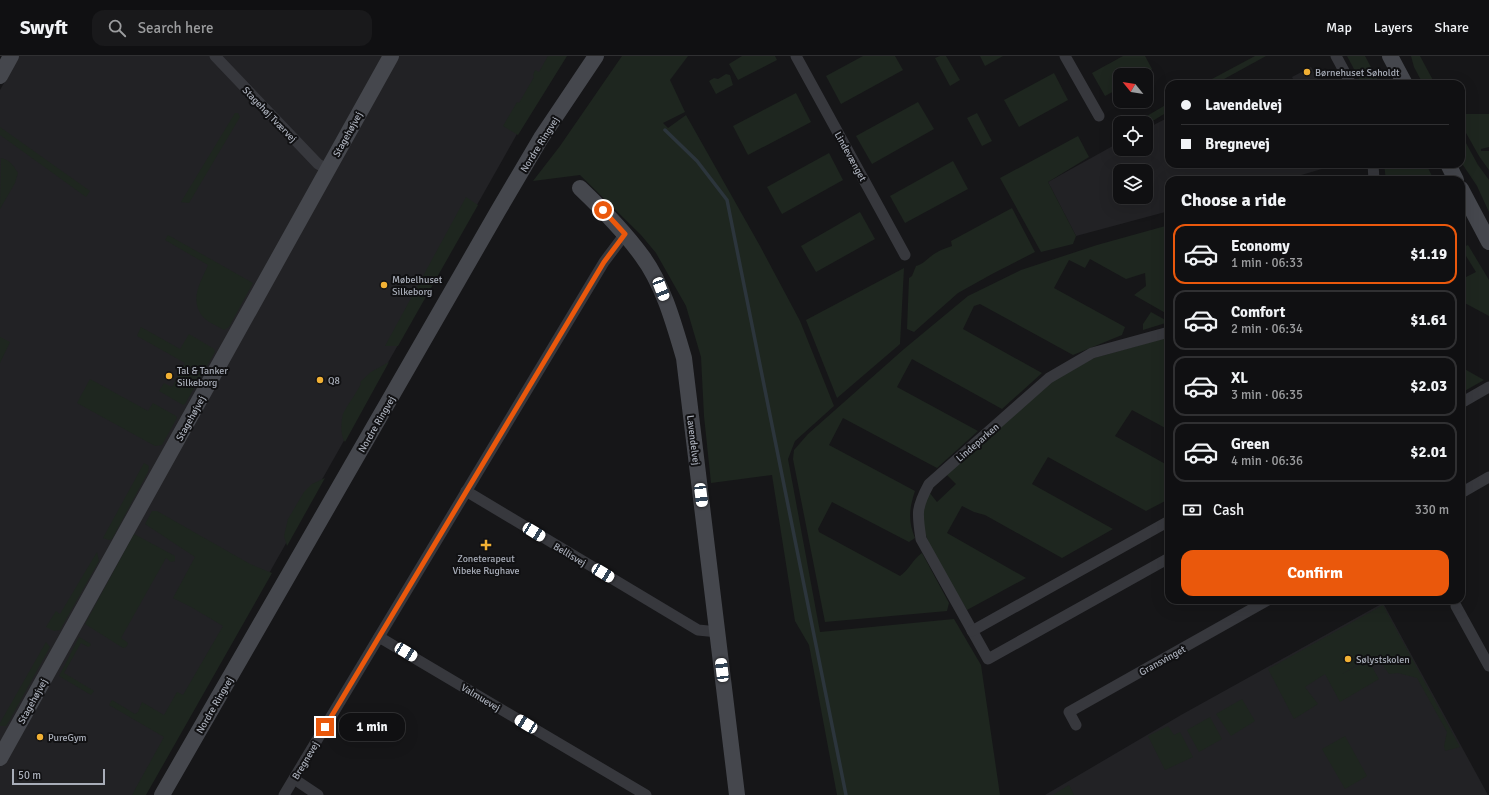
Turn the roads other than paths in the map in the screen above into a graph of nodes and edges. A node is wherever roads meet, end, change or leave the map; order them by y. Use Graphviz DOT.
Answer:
graph roads {
  1 [pos="11,56"];
  2 [pos="215,56"];
  3 [pos="391,56"];
  4 [pos="596,56"];
  5 [pos="796,56"];
  6 [pos="1065,56"];
  7 [pos="1336,56"];
  8 [pos="1390,56"];
  9 [pos="0,76"];
  10 [pos="1349,80"];
  11 [pos="1403,80"];
  12 [pos="1099,116"];
  13 [pos="327,169"];
  14 [pos="580,188"];
  15 [pos="1465,197"];
  16 [pos="625,234"];
  17 [pos="1489,242"];
  18 [pos="905,255"];
  19 [pos="1165,333"];
  20 [pos="1489,387"];
  21 [pos="1465,400"];
  22 [pos="1489,477"];
  23 [pos="1465,490"];
  24 [pos="466,492"];
  25 [pos="1165,523"];
  26 [pos="1165,560"];
  27 [pos="1261,604"];
  28 [pos="1456,606"];
  29 [pos="972,631"];
  30 [pos="718,632"];
  31 [pos="379,637"];
  32 [pos="1489,666"];
  33 [pos="1076,725"];
  34 [pos="0,758"];
  35 [pos="294,779"];
  36 [pos="162,795"];
  37 [pos="284,795"];
  38 [pos="318,795"];
  39 [pos="646,795"];
  40 [pos="737,795"];
  1 -- 9 [label="street"];
  2 -- 13 [label="street, Stagehøj Tværvej"];
  3 -- 13 [label="street, Stagehøjvej"];
  4 -- 36 [label="street, Nordre Ringvej"];
  5 -- 18 [label="street, Lindevænget"];
  6 -- 12 [label="street"];
  7 -- 10 [label="street"];
  8 -- 11 [label="street"];
  13 -- 34 [label="street, Stagehøjvej"];
  14 -- 16 [label="street, Lavendelvej"];
  15 -- 17 [label="street"];
  16 -- 24 [label="street, Bregnevej"];
  16 -- 30 [label="street, Lavendelvej"];
  19 -- 29 [label="street, Lindeparken"];
  20 -- 21 [label="street"];
  22 -- 23 [label="street"];
  24 -- 30 [label="street, Bellisvej"];
  24 -- 31 [label="street, Bregnevej"];
  25 -- 29 [label="street"];
  26 -- 29 [label="street, Lindeparken"];
  27 -- 33 [label="street, Gransvinget"];
  28 -- 32 [label="street"];
  30 -- 40 [label="street, Lavendelvej"];
  31 -- 35 [label="street, Bregnevej"];
  31 -- 39 [label="street, Valmuevej"];
  35 -- 37 [label="street, Bregnevej"];
  35 -- 38 [label="street"];
}
